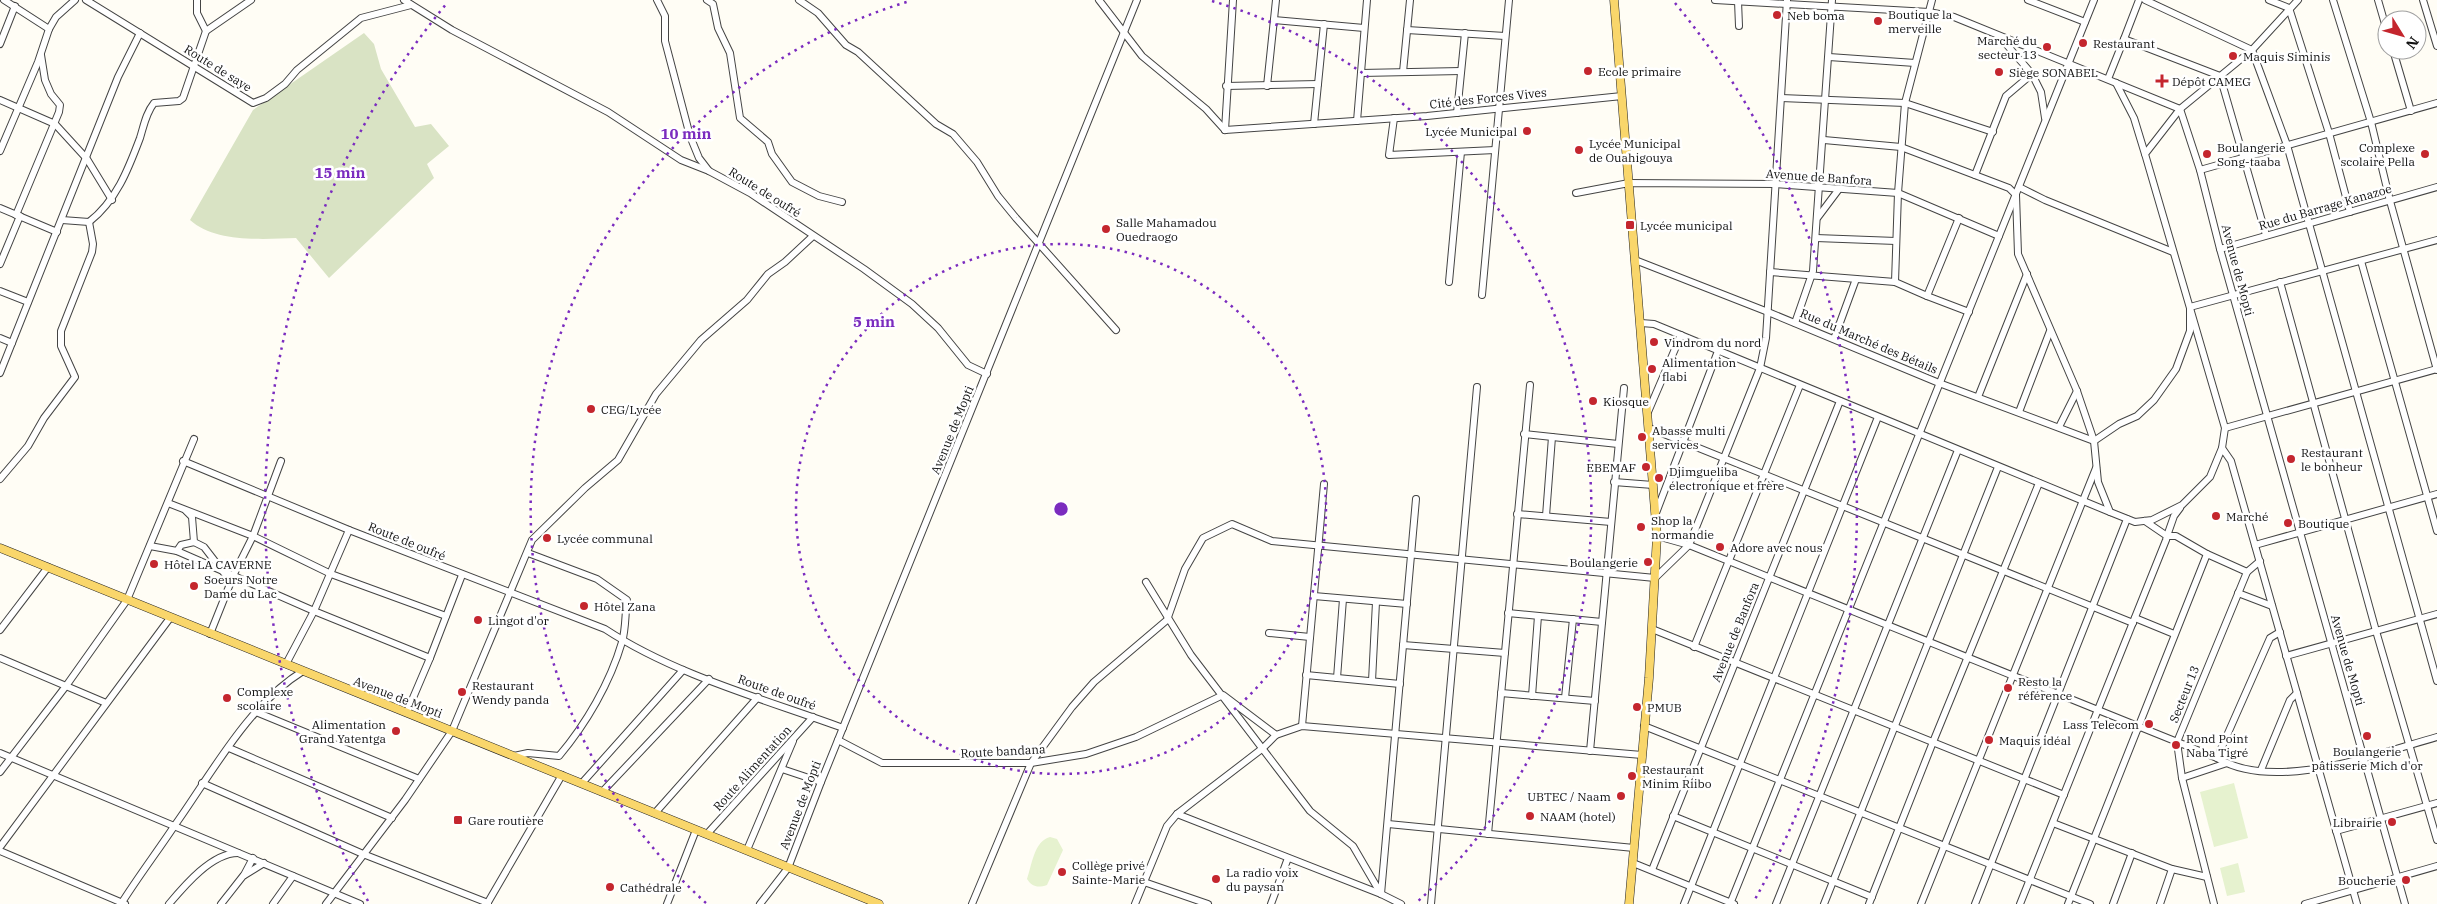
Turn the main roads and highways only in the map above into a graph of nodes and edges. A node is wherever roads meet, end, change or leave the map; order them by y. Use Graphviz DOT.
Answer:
graph roads {
  1 [pos="1614,0"];
  2 [pos="0,548"];
  3 [pos="878,904"];
  4 [pos="1630,904"];
  1 -- 4 [label="main road"];
  2 -- 3 [label="main road, Avenue de Mopti"];
}
